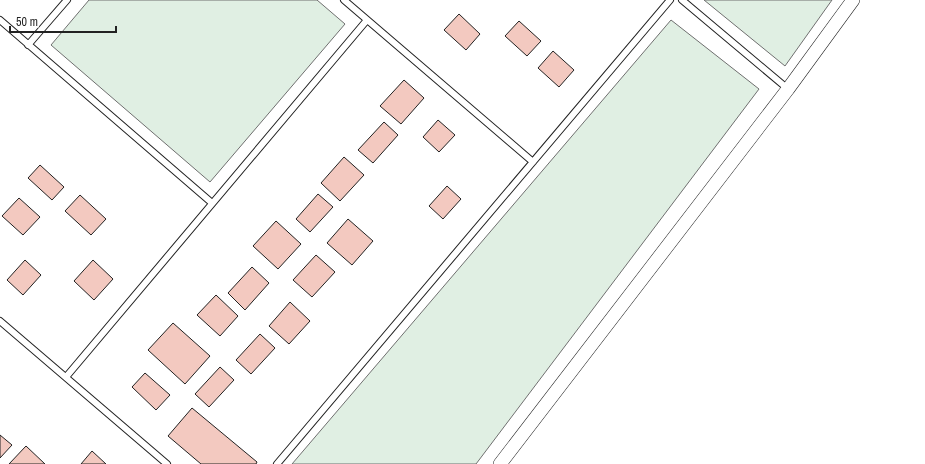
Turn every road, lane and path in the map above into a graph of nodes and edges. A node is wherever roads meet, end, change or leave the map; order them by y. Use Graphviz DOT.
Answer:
graph roads {
  1 [pos="66,0"];
  2 [pos="344,0"];
  3 [pos="670,0"];
  4 [pos="682,0"];
  5 [pos="853,0"];
  6 [pos="0,20"];
  7 [pos="367,20"];
  8 [pos="28,45"];
  9 [pos="788,89"];
  10 [pos="533,162"];
  11 [pos="212,203"];
  12 [pos="0,321"];
  13 [pos="66,377"];
  14 [pos="167,464"];
  15 [pos="277,464"];
  16 [pos="500,464"];
  1 -- 8 [label="lane"];
  2 -- 7 [label="lane"];
  3 -- 10 [label="lane"];
  4 -- 9 [label="lane"];
  5 -- 9 [label="street"];
  6 -- 8 [label="lane"];
  7 -- 10 [label="lane"];
  7 -- 11 [label="lane"];
  8 -- 11 [label="lane"];
  9 -- 16 [label="street"];
  10 -- 15 [label="lane"];
  11 -- 13 [label="lane"];
  12 -- 13 [label="lane"];
  13 -- 14 [label="lane"];
}
